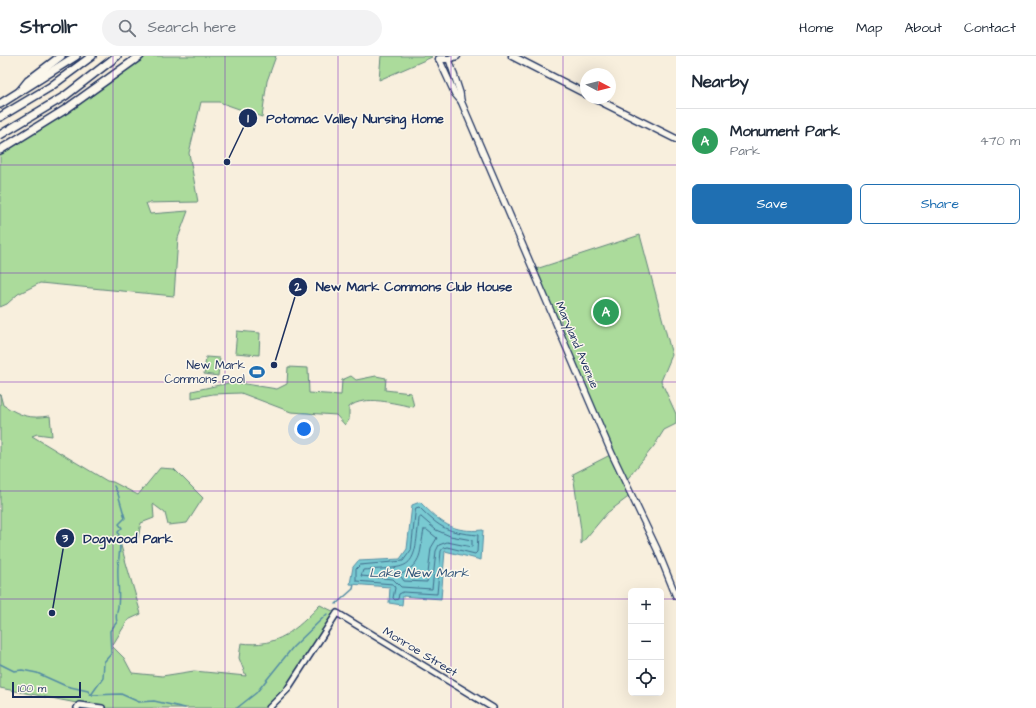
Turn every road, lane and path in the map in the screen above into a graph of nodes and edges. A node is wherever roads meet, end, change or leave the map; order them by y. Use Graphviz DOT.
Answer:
graph roads {
  1 [pos="61,56"];
  2 [pos="76,56"];
  3 [pos="92,56"];
  4 [pos="117,56"];
  5 [pos="139,56"];
  6 [pos="457,56"];
  7 [pos="512,56"];
  8 [pos="444,57"];
  9 [pos="580,91"];
  10 [pos="17,94"];
  11 [pos="461,101"];
  12 [pos="0,104"];
  13 [pos="606,104"];
  14 [pos="0,117"];
  15 [pos="0,135"];
  16 [pos="676,140"];
  17 [pos="0,150"];
  18 [pos="676,596"];
  19 [pos="78,706"];
  20 [pos="102,708"];
  21 [pos="269,708"];
  22 [pos="493,708"];
  1 -- 10 [label="highway"];
  2 -- 10 [label="highway"];
  3 -- 14 [label="highway"];
  4 -- 15 [label="highway"];
  5 -- 17 [label="highway"];
  6 -- 8 [label="main road"];
  7 -- 9 [label="main road"];
  8 -- 11 [label="main road, Maryland Avenue"];
  8 -- 11 [label="main road, Maryland Avenue"];
  10 -- 12 [label="highway"];
  11 -- 18 [label="main road, Maryland Avenue"];
  13 -- 16 [label="main road"];
  19 -- 20 [label="street"];
  21 -- 22 [label="street, Monroe Street"];
}
